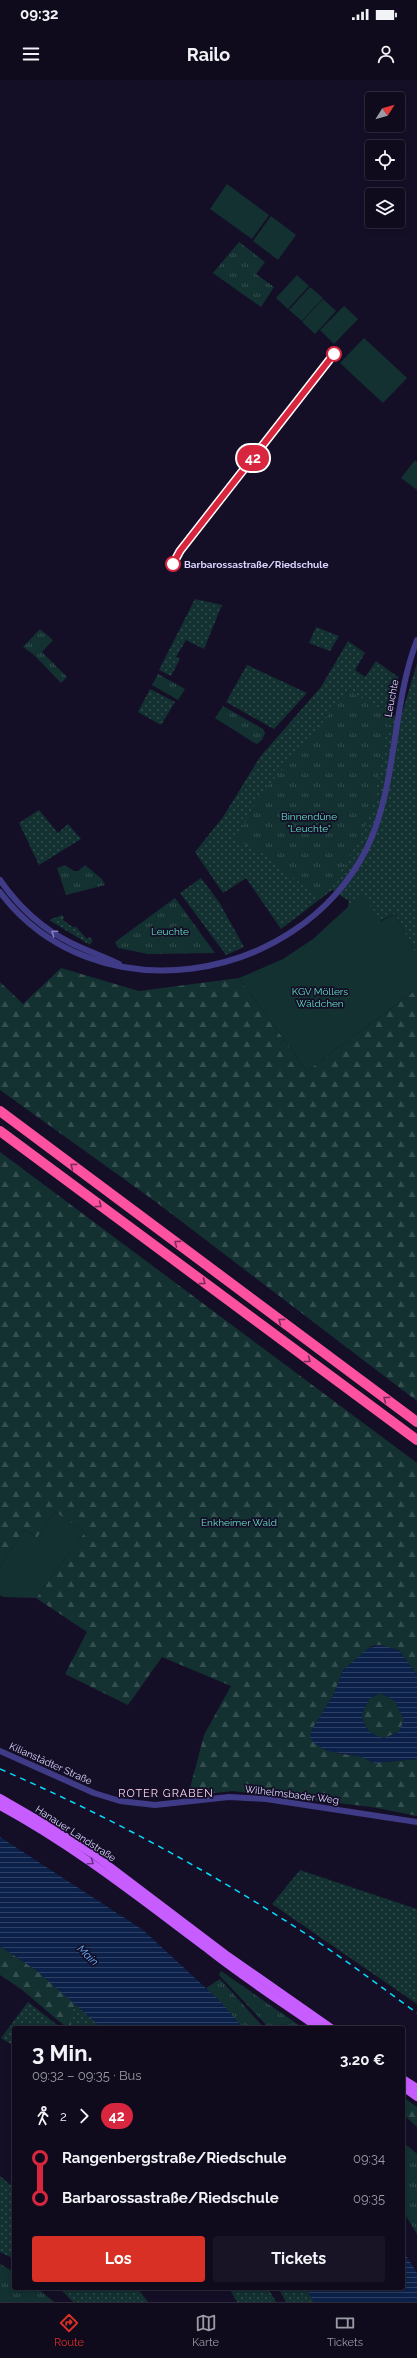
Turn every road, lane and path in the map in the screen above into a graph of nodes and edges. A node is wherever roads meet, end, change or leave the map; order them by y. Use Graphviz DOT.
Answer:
graph roads {
  1 [pos="417,640"];
  2 [pos="0,880"];
  3 [pos="0,892"];
  4 [pos="38,921"];
  5 [pos="33,926"];
  6 [pos="121,965"];
  7 [pos="0,1111"];
  8 [pos="0,1131"];
  9 [pos="417,1422"];
  10 [pos="417,1440"];
  11 [pos="0,1751"];
  12 [pos="94,1793"];
  13 [pos="0,1798"];
  14 [pos="0,1806"];
  15 [pos="417,1822"];
  16 [pos="315,2026"];
  17 [pos="328,2026"];
  18 [pos="405,2080"];
  19 [pos="405,2088"];
  20 [pos="417,2088"];
  21 [pos="417,2097"];
  1 -- 6 [label="street, Leuchte"];
  2 -- 4 [label="street, Leuchte"];
  3 -- 5 [label="street, Leuchte"];
  4 -- 5 [label="street"];
  6 -- 4 [label="street, Leuchte, one-way"];
  5 -- 6 [label="street, Leuchte"];
  9 -- 7 [label="highway, one-way"];
  8 -- 10 [label="highway, one-way"];
  11 -- 12 [label="street, Kilianstädter Straße"];
  12 -- 15 [label="street, Wilhelmsbader Weg"];
  13 -- 17 [label="main road, Hanauer Landstraße"];
  14 -- 16 [label="main road, Hanauer Landstraße, one-way"];
  18 -- 20 [label="main road"];
  19 -- 21 [label="main road"];
}
